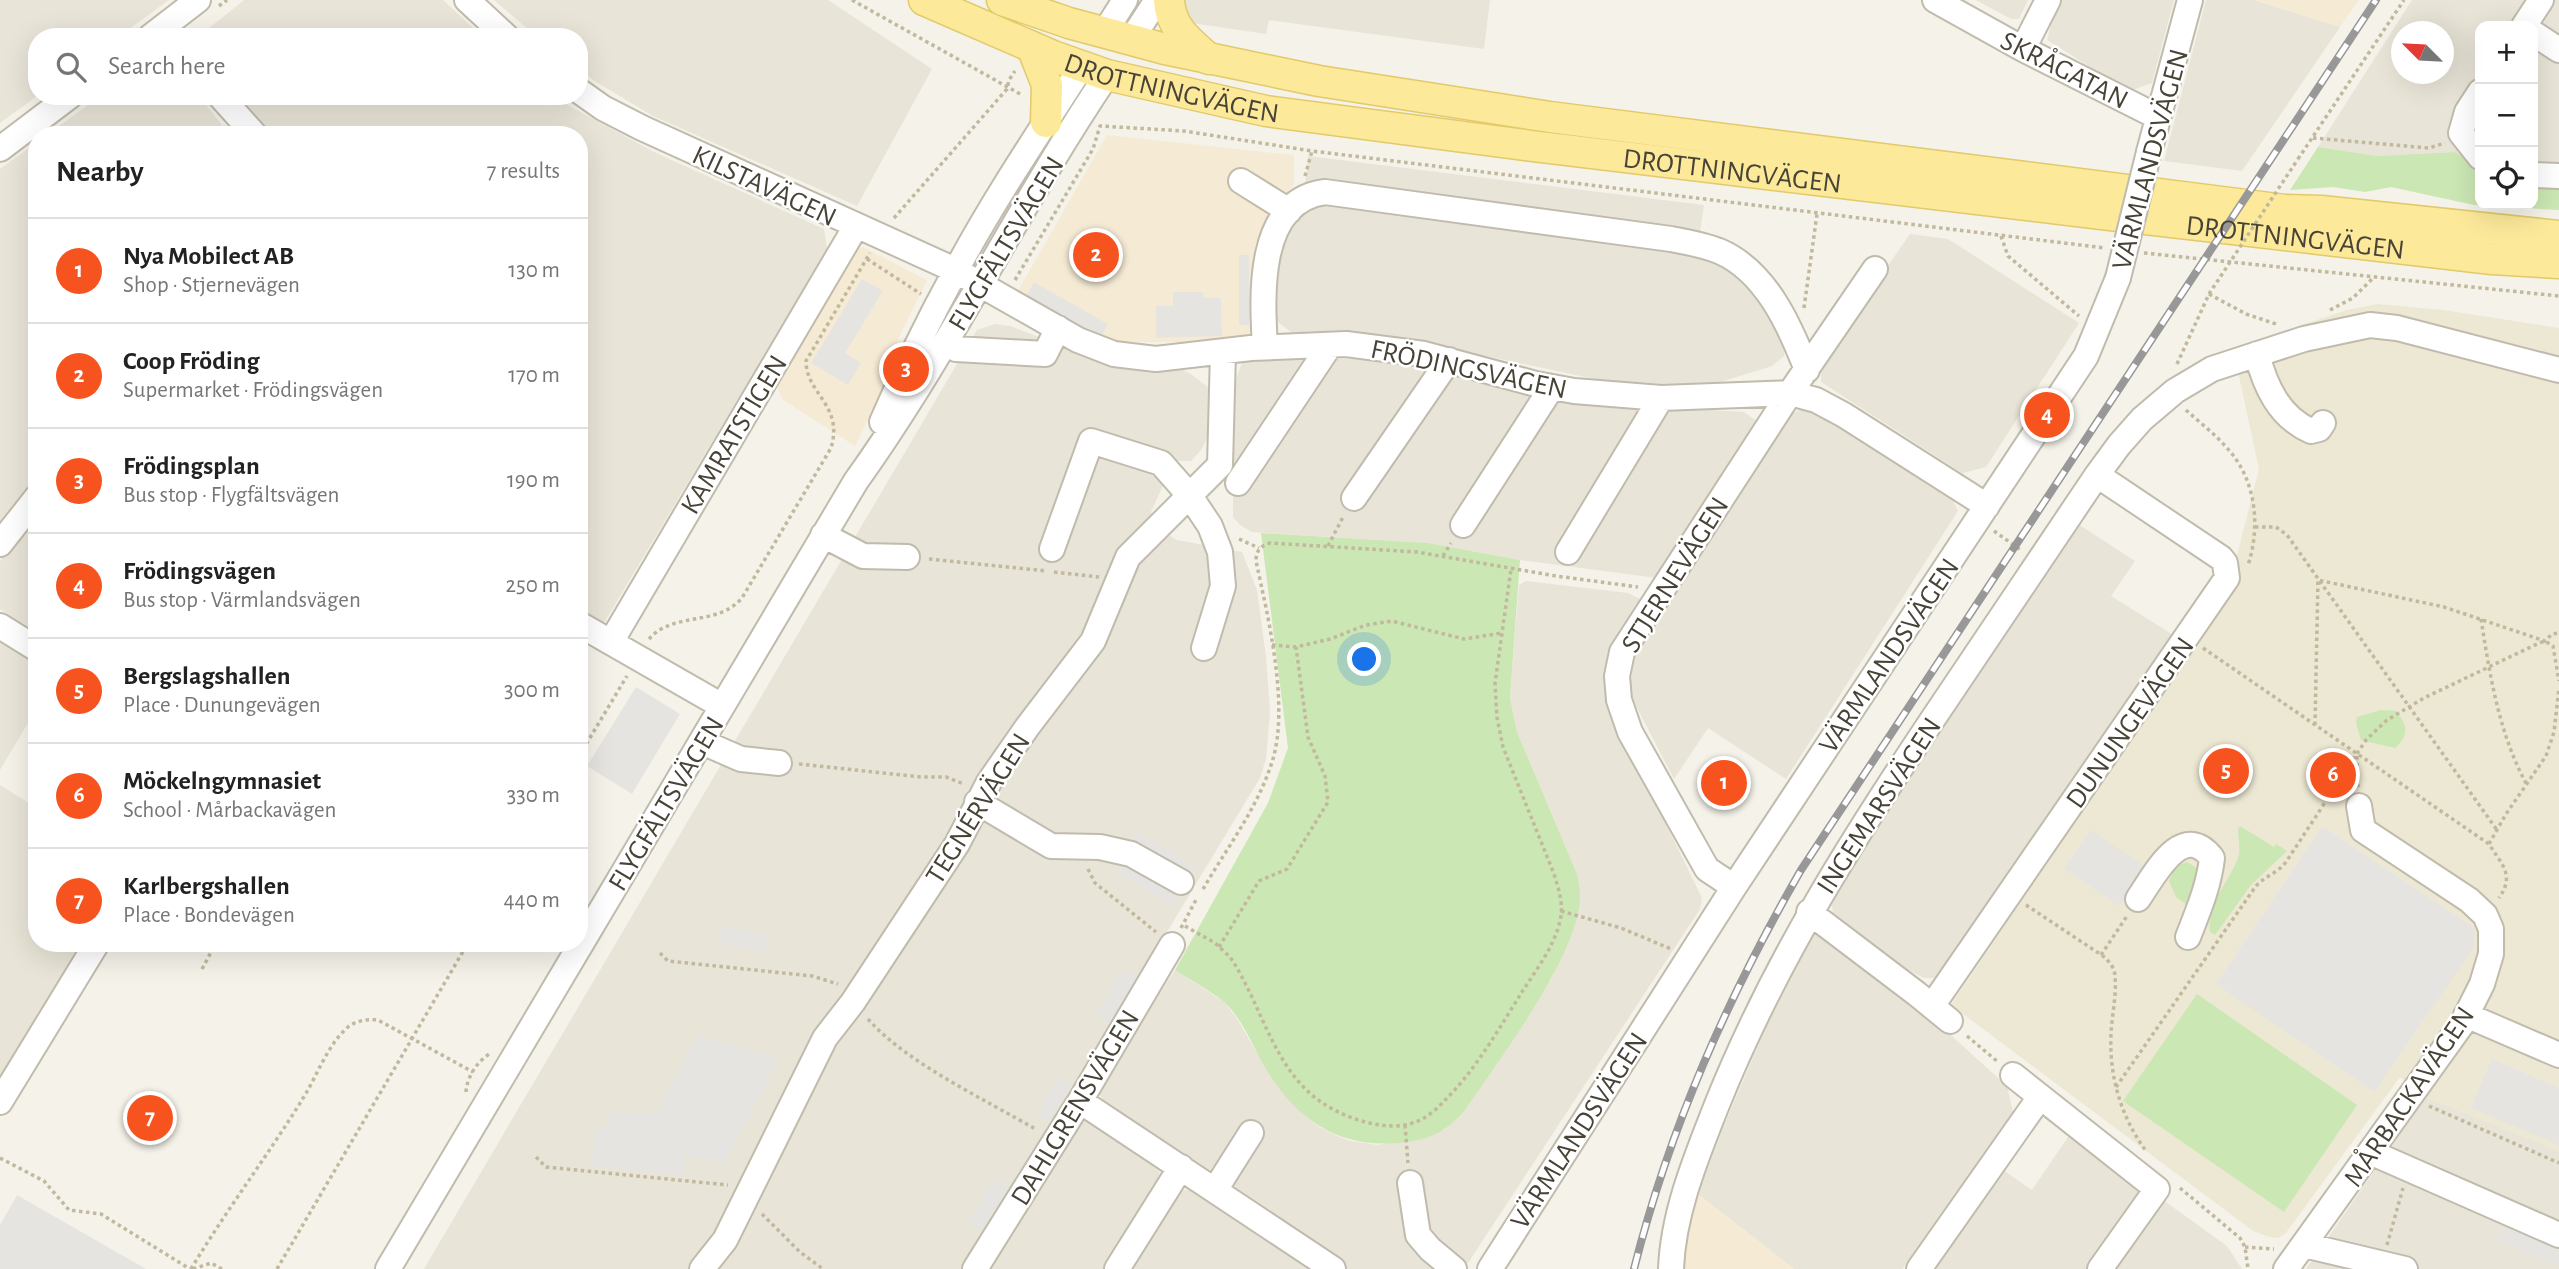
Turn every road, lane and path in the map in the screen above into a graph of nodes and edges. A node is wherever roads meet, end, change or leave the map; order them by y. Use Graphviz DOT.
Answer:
graph roads {
  1 [pos="198,0"];
  2 [pos="467,0"];
  3 [pos="852,0"];
  4 [pos="924,0"];
  5 [pos="1002,0"];
  6 [pos="1125,0"];
  7 [pos="1157,0"];
  8 [pos="1169,0"];
  9 [pos="1935,0"];
  10 [pos="2048,0"];
  11 [pos="2190,0"];
  12 [pos="2404,0"];
  13 [pos="2541,0"];
  14 [pos="2527,21"];
  15 [pos="168,28"];
  16 [pos="497,28"];
  17 [pos="1117,36"];
  18 [pos="2538,36"];
  19 [pos="2023,49"];
  20 [pos="2559,50"];
  21 [pos="1023,59"];
  22 [pos="1210,59"];
  23 [pos="1094,70"];
  24 [pos="1007,89"];
  25 [pos="588,97"];
  26 [pos="2475,100"];
  27 [pos="58,105"];
  28 [pos="1037,110"];
  29 [pos="230,115"];
  30 [pos="2158,117"];
  31 [pos="30,126"];
  32 [pos="244,126"];
  33 [pos="28,128"];
  34 [pos="2461,133"];
  35 [pos="2313,138"];
  36 [pos="0,149"];
  37 [pos="2475,151"];
  38 [pos="1088,158"];
  39 [pos="2538,175"];
  40 [pos="2559,176"];
  41 [pos="1241,181"];
  42 [pos="1289,211"];
  43 [pos="1817,214"];
  44 [pos="856,226"];
  45 [pos="2001,236"];
  46 [pos="2559,236"];
  47 [pos="880,238"];
  48 [pos="2107,248"];
  49 [pos="2142,252"];
  50 [pos="867,259"];
  51 [pos="2559,263"];
  52 [pos="1875,269"];
  53 [pos="956,270"];
  54 [pos="2373,278"];
  55 [pos="981,283"];
  56 [pos="2210,294"];
  57 [pos="923,295"];
  58 [pos="2559,296"];
  59 [pos="2322,313"];
  60 [pos="2086,321"];
  61 [pos="2279,325"];
  62 [pos="1058,328"];
  63 [pos="1330,345"];
  64 [pos="1265,347"];
  65 [pos="956,349"];
  66 [pos="1223,352"];
  67 [pos="2257,354"];
  68 [pos="1449,360"];
  69 [pos="1803,360"];
  70 [pos="2559,370"];
  71 [pos="1552,387"];
  72 [pos="2175,391"];
  73 [pos="1790,393"];
  74 [pos="1661,398"];
  75 [pos="2323,423"];
  76 [pos="2097,475"];
  77 [pos="856,481"];
  78 [pos="1238,483"];
  79 [pos="1190,495"];
  80 [pos="1354,498"];
  81 [pos="28,508"];
  82 [pos="1982,513"];
  83 [pos="1462,525"];
  84 [pos="2255,527"];
  85 [pos="823,536"];
  86 [pos="0,544"];
  87 [pos="1328,546"];
  88 [pos="1052,549"];
  89 [pos="1568,552"];
  90 [pos="907,557"];
  91 [pos="2039,562"];
  92 [pos="1511,569"];
  93 [pos="2246,571"];
  94 [pos="1118,579"];
  95 [pos="2318,580"];
  96 [pos="1661,590"];
  97 [pos="2481,619"];
  98 [pos="0,626"];
  99 [pos="588,629"];
  100 [pos="1503,633"];
  101 [pos="2559,634"];
  102 [pos="2190,635"];
  103 [pos="2545,641"];
  104 [pos="611,642"];
  105 [pos="28,643"];
  106 [pos="1272,645"];
  107 [pos="1296,647"];
  108 [pos="1204,648"];
  109 [pos="638,657"];
  110 [pos="2489,667"];
  111 [pos="2559,681"];
  112 [pos="2559,688"];
  113 [pos="722,706"];
  114 [pos="2408,706"];
  115 [pos="2315,726"];
  116 [pos="588,741"];
  117 [pos="702,742"];
  118 [pos="2357,754"];
  119 [pos="779,762"];
  120 [pos="2527,785"];
  121 [pos="977,802"];
  122 [pos="2359,806"];
  123 [pos="2497,830"];
  124 [pos="1087,868"];
  125 [pos="1181,883"];
  126 [pos="1734,887"];
  127 [pos="2009,894"];
  128 [pos="2138,899"];
  129 [pos="1561,911"];
  130 [pos="1809,912"];
  131 [pos="588,933"];
  132 [pos="1177,935"];
  133 [pos="2188,937"];
  134 [pos="1219,947"];
  135 [pos="92,952"];
  136 [pos="211,952"];
  137 [pos="463,952"];
  138 [pos="577,952"];
  139 [pos="660,953"];
  140 [pos="1679,953"];
  141 [pos="2101,955"];
  142 [pos="202,969"];
  143 [pos="857,996"];
  144 [pos="1941,1014"];
  145 [pos="2466,1015"];
  146 [pos="412,1038"];
  147 [pos="2559,1055"];
  148 [pos="472,1072"];
  149 [pos="2013,1075"];
  150 [pos="2116,1087"];
  151 [pos="2040,1097"];
  152 [pos="2409,1097"];
  153 [pos="1080,1101"];
  154 [pos="0,1102"];
  155 [pos="1405,1125"];
  156 [pos="1251,1133"];
  157 [pos="1055,1141"];
  158 [pos="2370,1152"];
  159 [pos="2150,1156"];
  160 [pos="536,1157"];
  161 [pos="0,1158"];
  162 [pos="2559,1163"];
  163 [pos="1181,1167"];
  164 [pos="2409,1169"];
  165 [pos="1410,1183"];
  166 [pos="2165,1186"];
  167 [pos="1215,1190"];
  168 [pos="747,1194"];
  169 [pos="2559,1236"];
  170 [pos="2304,1245"];
  171 [pos="2394,1266"];
  172 [pos="192,1269"];
  173 [pos="222,1269"];
  174 [pos="276,1269"];
  175 [pos="388,1269"];
  176 [pos="702,1269"];
  177 [pos="823,1269"];
  178 [pos="975,1269"];
  179 [pos="1117,1269"];
  180 [pos="1332,1269"];
  181 [pos="1454,1269"];
  182 [pos="1490,1269"];
  183 [pos="1671,1269"];
  184 [pos="1919,1269"];
  185 [pos="2100,1269"];
  186 [pos="2248,1269"];
  187 [pos="2286,1269"];
  1 -- 15 [label="street"];
  2 -- 16 [label="street"];
  3 -- 24 [label="path"];
  4 -- 21 [label="main road, DROTTNINGVÄGEN"];
  5 -- 17 [label="main road, DROTTNINGVÄGEN"];
  6 -- 17 [label="street"];
  7 -- 17 [label="street"];
  8 -- 22 [label="main road"];
  9 -- 19 [label="street, SKRÅGATAN"];
  10 -- 19 [label="street"];
  11 -- 30 [label="street, VÄRMLANDSVÄGEN"];
  12 -- 35 [label="path"];
  13 -- 14 [label="street"];
  17 -- 22 [label="main road, DROTTNINGVÄGEN"];
  17 -- 23 [label="main road"];
  18 -- 20 [label="street"];
  19 -- 30 [label="street, SKRÅGATAN"];
  21 -- 23 [label="main road, DROTTNINGVÄGEN"];
  21 -- 24 [label="path"];
  21 -- 28 [label="main road"];
  22 -- 46 [label="main road, DROTTNINGVÄGEN"];
  23 -- 28 [label="street, FLYGFÄLTSVÄGEN"];
  23 -- 51 [label="main road, DROTTNINGVÄGEN"];
  23 -- 55 [label="street, FLYGFÄLTSVÄGEN"];
  24 -- 28 [label="path"];
  24 -- 47 [label="path"];
  25 -- 44 [label="street, KILSTAVÄGEN"];
  26 -- 34 [label="street"];
  27 -- 31 [label="street"];
  28 -- 53 [label="street, FLYGFÄLTSVÄGEN"];
  29 -- 32 [label="street"];
  30 -- 82 [label="street, VÄRMLANDSVÄGEN, bridge"];
  33 -- 36 [label="street"];
  34 -- 35 [label="path"];
  34 -- 37 [label="street"];
  35 -- 56 [label="path, bridge"];
  38 -- 43 [label="path"];
  39 -- 40 [label="street"];
  41 -- 42 [label="street"];
  42 -- 64 [label="street"];
  42 -- 69 [label="street"];
  43 -- 45 [label="path"];
  43 -- 69 [label="path"];
  44 -- 47 [label="street, KILSTAVÄGEN"];
  44 -- 104 [label="street, KAMRATSTIGEN"];
  45 -- 48 [label="path"];
  45 -- 60 [label="path"];
  47 -- 50 [label="path"];
  47 -- 53 [label="street, KILSTAVÄGEN"];
  49 -- 54 [label="path"];
  50 -- 57 [label="path"];
  50 -- 109 [label="path"];
  52 -- 69 [label="street, STJERNEVÄGEN"];
  53 -- 55 [label="street, KILSTAVÄGEN"];
  53 -- 77 [label="street, FLYGFÄLTSVÄGEN"];
  54 -- 58 [label="path"];
  54 -- 59 [label="path"];
  55 -- 62 [label="street, FRÖDINGSVÄGEN"];
  55 -- 77 [label="street, FLYGFÄLTSVÄGEN"];
  56 -- 61 [label="path"];
  56 -- 72 [label="path"];
  62 -- 65 [label="street"];
  62 -- 66 [label="street, FRÖDINGSVÄGEN"];
  63 -- 64 [label="street, FRÖDINGSVÄGEN"];
  63 -- 68 [label="street, FRÖDINGSVÄGEN"];
  63 -- 78 [label="street"];
  64 -- 66 [label="street, FRÖDINGSVÄGEN"];
  66 -- 79 [label="street, TEGNÉRVÄGEN"];
  67 -- 70 [label="street, INGEMARSVÄGEN"];
  67 -- 72 [label="street, INGEMARSVÄGEN"];
  67 -- 75 [label="street"];
  68 -- 71 [label="street, FRÖDINGSVÄGEN"];
  68 -- 80 [label="street"];
  69 -- 73 [label="street, STJERNEVÄGEN"];
  71 -- 74 [label="street, FRÖDINGSVÄGEN"];
  71 -- 83 [label="street"];
  72 -- 76 [label="street, INGEMARSVÄGEN"];
  72 -- 84 [label="path"];
  73 -- 74 [label="street, FRÖDINGSVÄGEN"];
  73 -- 82 [label="street, FRÖDINGSVÄGEN"];
  73 -- 96 [label="street, STJERNEVÄGEN"];
  74 -- 89 [label="street"];
  76 -- 91 [label="street, INGEMARSVÄGEN"];
  76 -- 102 [label="street, DUNUNGEVÄGEN"];
  77 -- 85 [label="street, FLYGFÄLTSVÄGEN"];
  79 -- 88 [label="street"];
  79 -- 94 [label="street, TEGNÉRVÄGEN"];
  79 -- 108 [label="street"];
  80 -- 87 [label="path"];
  81 -- 86 [label="street"];
  82 -- 91 [label="path"];
  82 -- 126 [label="street, VÄRMLANDSVÄGEN"];
  84 -- 93 [label="path"];
  84 -- 95 [label="path"];
  85 -- 90 [label="street"];
  85 -- 113 [label="street, FLYGFÄLTSVÄGEN"];
  87 -- 92 [label="path"];
  87 -- 106 [label="path"];
  90 -- 94 [label="path"];
  91 -- 130 [label="street, INGEMARSVÄGEN"];
  92 -- 96 [label="path"];
  92 -- 100 [label="path"];
  94 -- 121 [label="street, TEGNÉRVÄGEN"];
  95 -- 97 [label="path"];
  95 -- 114 [label="path"];
  95 -- 115 [label="path"];
  96 -- 126 [label="street, STJERNEVÄGEN"];
  97 -- 103 [label="path"];
  97 -- 110 [label="path"];
  98 -- 105 [label="street"];
  99 -- 104 [label="street"];
  100 -- 107 [label="path"];
  100 -- 129 [label="path"];
  101 -- 103 [label="path"];
  102 -- 115 [label="path"];
  102 -- 127 [label="street, DUNUNGEVÄGEN"];
  103 -- 110 [label="path"];
  103 -- 111 [label="path"];
  104 -- 109 [label="street"];
  106 -- 107 [label="path"];
  106 -- 132 [label="path"];
  107 -- 134 [label="path"];
  109 -- 113 [label="street"];
  109 -- 116 [label="path"];
  110 -- 114 [label="path"];
  110 -- 120 [label="path"];
  112 -- 120 [label="path"];
  113 -- 117 [label="street, FLYGFÄLTSVÄGEN"];
  114 -- 118 [label="path"];
  114 -- 123 [label="path"];
  115 -- 118 [label="path"];
  117 -- 119 [label="street"];
  117 -- 131 [label="street, FLYGFÄLTSVÄGEN"];
  118 -- 122 [label="path"];
  118 -- 123 [label="path"];
  118 -- 150 [label="path"];
  119 -- 121 [label="path"];
  120 -- 123 [label="path"];
  121 -- 125 [label="street"];
  121 -- 143 [label="street, TEGNÉRVÄGEN"];
  122 -- 145 [label="street, MÅRBACKAVÄGEN"];
  124 -- 132 [label="path"];
  126 -- 182 [label="street, VÄRMLANDSVÄGEN"];
  127 -- 141 [label="path"];
  127 -- 144 [label="street, DUNUNGEVÄGEN"];
  128 -- 133 [label="street"];
  128 -- 141 [label="path"];
  129 -- 140 [label="path"];
  129 -- 155 [label="path"];
  130 -- 144 [label="street"];
  130 -- 183 [label="street, INGEMARSVÄGEN"];
  132 -- 134 [label="path"];
  132 -- 153 [label="street, DAHLGRENSVÄGEN"];
  134 -- 155 [label="path"];
  135 -- 154 [label="street"];
  136 -- 142 [label="path"];
  137 -- 146 [label="path"];
  138 -- 175 [label="street, FLYGFÄLTSVÄGEN"];
  139 -- 143 [label="path"];
  141 -- 150 [label="path"];
  143 -- 157 [label="path"];
  143 -- 168 [label="street, TEGNÉRVÄGEN"];
  144 -- 149 [label="path"];
  145 -- 147 [label="street"];
  145 -- 152 [label="street, MÅRBACKAVÄGEN"];
  146 -- 148 [label="path"];
  146 -- 172 [label="path"];
  146 -- 174 [label="path"];
  149 -- 151 [label="street"];
  150 -- 159 [label="path"];
  151 -- 166 [label="street"];
  151 -- 184 [label="street"];
  152 -- 158 [label="street, MÅRBACKAVÄGEN"];
  152 -- 162 [label="path"];
  153 -- 157 [label="street, DAHLGRENSVÄGEN"];
  153 -- 163 [label="street"];
  155 -- 165 [label="path"];
  156 -- 167 [label="street"];
  157 -- 178 [label="street, DAHLGRENSVÄGEN"];
  158 -- 164 [label="street"];
  158 -- 170 [label="street, MÅRBACKAVÄGEN"];
  160 -- 168 [label="path"];
  161 -- 172 [label="path"];
  163 -- 167 [label="street"];
  163 -- 179 [label="street"];
  164 -- 169 [label="street"];
  164 -- 171 [label="path"];
  165 -- 181 [label="street"];
  166 -- 185 [label="street"];
  166 -- 186 [label="path"];
  167 -- 180 [label="street"];
  168 -- 176 [label="street, TEGNÉRVÄGEN"];
  168 -- 177 [label="path"];
  170 -- 171 [label="street"];
  170 -- 187 [label="street, MÅRBACKAVÄGEN"];
  172 -- 173 [label="path"];
}
